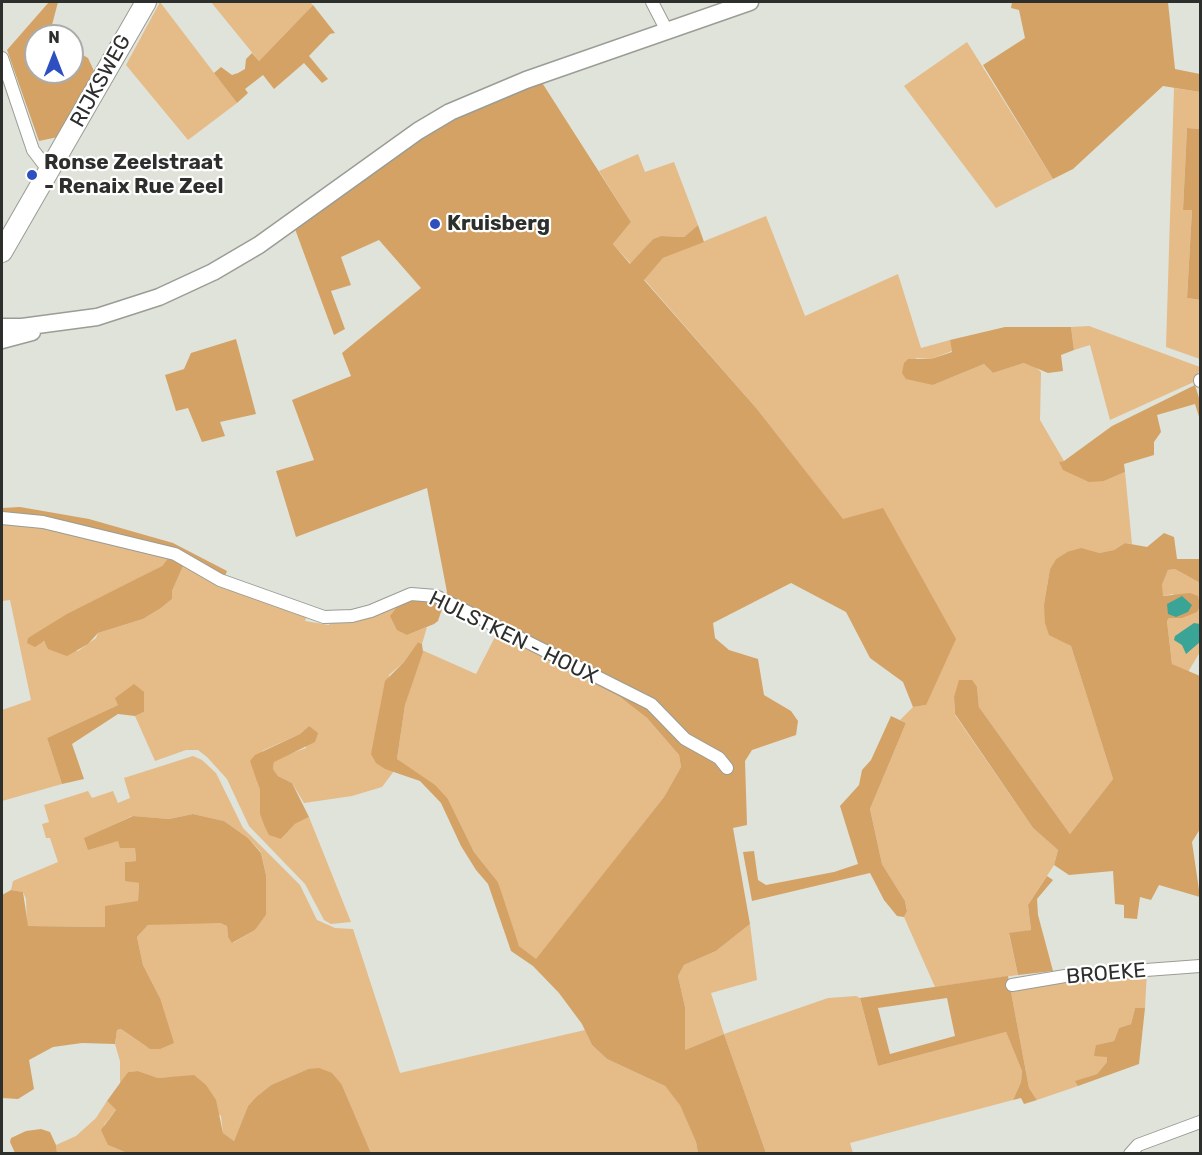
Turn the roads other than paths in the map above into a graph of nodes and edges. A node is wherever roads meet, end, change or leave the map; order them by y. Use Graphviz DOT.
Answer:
graph roads {
  1 [pos="146,2"];
  2 [pos="652,2"];
  3 [pos="750,2"];
  4 [pos="667,31"];
  5 [pos="2,58"];
  6 [pos="49,171"];
  7 [pos="2,252"];
  8 [pos="55,324"];
  9 [pos="2,327"];
  10 [pos="2,340"];
  11 [pos="2,518"];
  12 [pos="727,768"];
  13 [pos="1200,966"];
  14 [pos="1012,985"];
  15 [pos="1200,1122"];
  16 [pos="1130,1154"];
  1 -- 6 [label="main road, RIJKSWEG"];
  2 -- 4 [label="street"];
  3 -- 4 [label="main road"];
  4 -- 8 [label="main road"];
  5 -- 6 [label="street"];
  6 -- 7 [label="main road, RIJKSWEG"];
  8 -- 9 [label="main road"];
  8 -- 10 [label="main road"];
  11 -- 12 [label="street, HULSTKEN - HOUX"];
  13 -- 14 [label="street, BROEKE"];
  15 -- 16 [label="street"];
}
